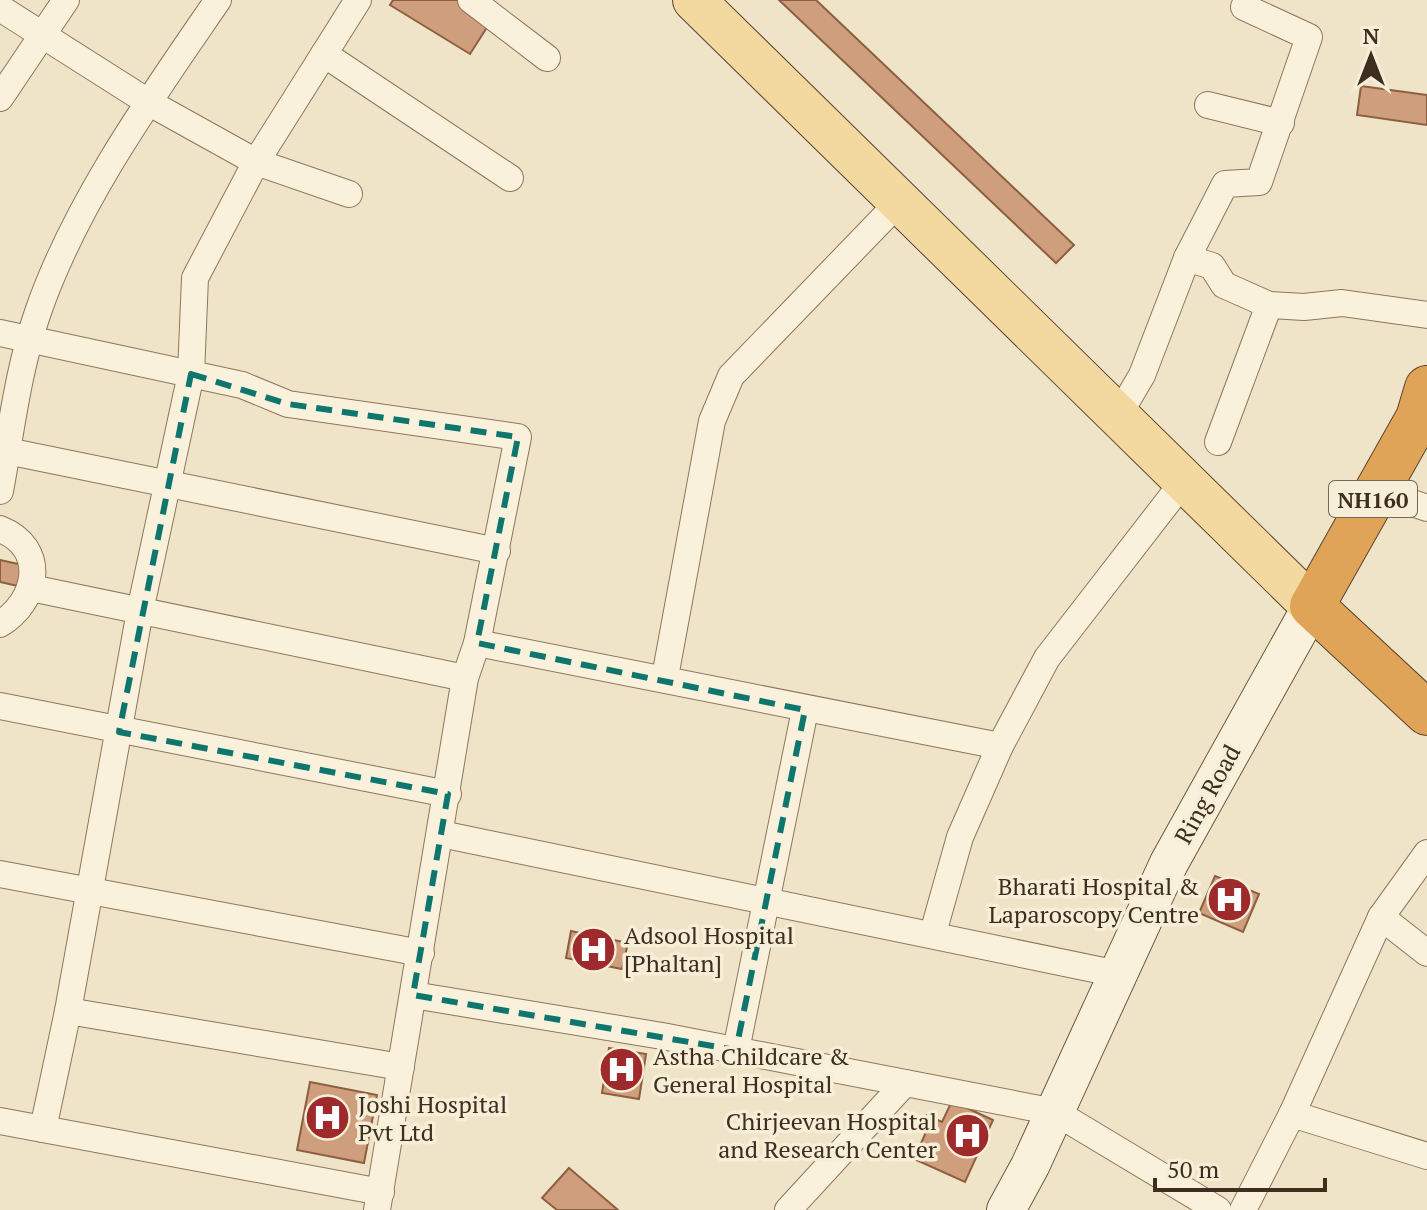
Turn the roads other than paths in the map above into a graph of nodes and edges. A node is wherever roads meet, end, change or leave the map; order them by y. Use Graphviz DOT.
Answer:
graph roads {
  1 [pos="66,0"];
  2 [pos="218,0"];
  3 [pos="358,0"];
  4 [pos="471,0"];
  5 [pos="694,0"];
  6 [pos="1244,7"];
  7 [pos="0,8"];
  8 [pos="43,34"];
  9 [pos="324,54"];
  10 [pos="547,58"];
  11 [pos="0,98"];
  12 [pos="148,102"];
  13 [pos="1208,105"];
  14 [pos="1281,123"];
  15 [pos="256,162"];
  16 [pos="510,178"];
  17 [pos="349,194"];
  18 [pos="900,201"];
  19 [pos="1187,258"];
  20 [pos="1269,305"];
  21 [pos="1427,315"];
  22 [pos="0,333"];
  23 [pos="30,339"];
  24 [pos="191,374"];
  25 [pos="1427,388"];
  26 [pos="1118,416"];
  27 [pos="1218,442"];
  28 [pos="7,451"];
  29 [pos="1184,481"];
  30 [pos="167,483"];
  31 [pos="0,491"];
  32 [pos="1377,491"];
  33 [pos="1427,508"];
  34 [pos="0,529"];
  35 [pos="497,551"];
  36 [pos="31,588"];
  37 [pos="1312,606"];
  38 [pos="140,611"];
  39 [pos="0,624"];
  40 [pos="477,643"];
  41 [pos="665,677"];
  42 [pos="465,678"];
  43 [pos="0,706"];
  44 [pos="805,710"];
  45 [pos="1427,713"];
  46 [pos="119,732"];
  47 [pos="1000,746"];
  48 [pos="448,794"];
  49 [pos="441,834"];
  50 [pos="1427,853"];
  51 [pos="0,874"];
  52 [pos="90,888"];
  53 [pos="764,902"];
  54 [pos="1381,917"];
  55 [pos="933,933"];
  56 [pos="421,953"];
  57 [pos="1427,953"];
  58 [pos="1118,974"];
  59 [pos="413,995"];
  60 [pos="68,1011"];
  61 [pos="736,1050"];
  62 [pos="401,1067"];
  63 [pos="905,1083"];
  64 [pos="1055,1112"];
  65 [pos="1292,1114"];
  66 [pos="0,1121"];
  67 [pos="43,1129"];
  68 [pos="1427,1156"];
  69 [pos="379,1201"];
  70 [pos="788,1210"];
  71 [pos="1006,1210"];
  72 [pos="1218,1210"];
  73 [pos="1243,1210"];
  1 -- 8 [label="street"];
  2 -- 12 [label="street"];
  3 -- 9 [label="street"];
  4 -- 10 [label="street"];
  5 -- 18 [label="main road"];
  6 -- 14 [label="street"];
  7 -- 8 [label="street"];
  8 -- 11 [label="street"];
  8 -- 12 [label="street"];
  9 -- 15 [label="street"];
  9 -- 16 [label="street"];
  12 -- 15 [label="street"];
  12 -- 23 [label="street"];
  13 -- 14 [label="street"];
  14 -- 19 [label="street"];
  15 -- 17 [label="street"];
  15 -- 24 [label="street"];
  18 -- 26 [label="main road"];
  18 -- 41 [label="street"];
  19 -- 20 [label="street"];
  19 -- 26 [label="street"];
  20 -- 21 [label="street"];
  20 -- 27 [label="street"];
  22 -- 23 [label="street"];
  23 -- 24 [label="street"];
  23 -- 28 [label="street"];
  24 -- 30 [label="street"];
  24 -- 35 [label="street"];
  25 -- 32 [label="highway, Ring Road / NH160"];
  26 -- 29 [label="main road"];
  28 -- 30 [label="street"];
  28 -- 31 [label="street"];
  29 -- 37 [label="main road"];
  29 -- 47 [label="street"];
  30 -- 35 [label="street"];
  30 -- 38 [label="street"];
  32 -- 33 [label="street"];
  32 -- 37 [label="highway, Ring Road / NH160"];
  34 -- 36 [label="street"];
  35 -- 40 [label="street"];
  36 -- 38 [label="street"];
  36 -- 39 [label="street"];
  37 -- 45 [label="highway"];
  37 -- 58 [label="main road, Ring Road"];
  38 -- 42 [label="street"];
  38 -- 46 [label="street"];
  40 -- 41 [label="street"];
  40 -- 42 [label="street"];
  41 -- 44 [label="street"];
  42 -- 48 [label="street"];
  43 -- 46 [label="street"];
  44 -- 47 [label="street"];
  44 -- 53 [label="street"];
  46 -- 48 [label="street"];
  46 -- 52 [label="street"];
  47 -- 55 [label="street"];
  48 -- 49 [label="street"];
  49 -- 53 [label="street"];
  49 -- 56 [label="street"];
  50 -- 54 [label="street"];
  51 -- 52 [label="street"];
  52 -- 56 [label="street"];
  52 -- 60 [label="street"];
  53 -- 55 [label="street"];
  53 -- 61 [label="street"];
  54 -- 57 [label="street"];
  54 -- 65 [label="street"];
  55 -- 58 [label="street"];
  56 -- 59 [label="street"];
  58 -- 64 [label="main road, Ring Road"];
  59 -- 61 [label="street"];
  59 -- 62 [label="street"];
  60 -- 62 [label="street"];
  60 -- 67 [label="street"];
  61 -- 63 [label="street"];
  62 -- 69 [label="street"];
  63 -- 64 [label="street"];
  63 -- 70 [label="street"];
  64 -- 71 [label="main road, Ring Road"];
  64 -- 72 [label="street"];
  65 -- 68 [label="street"];
  65 -- 73 [label="street"];
  66 -- 67 [label="street"];
  67 -- 69 [label="street"];
}
